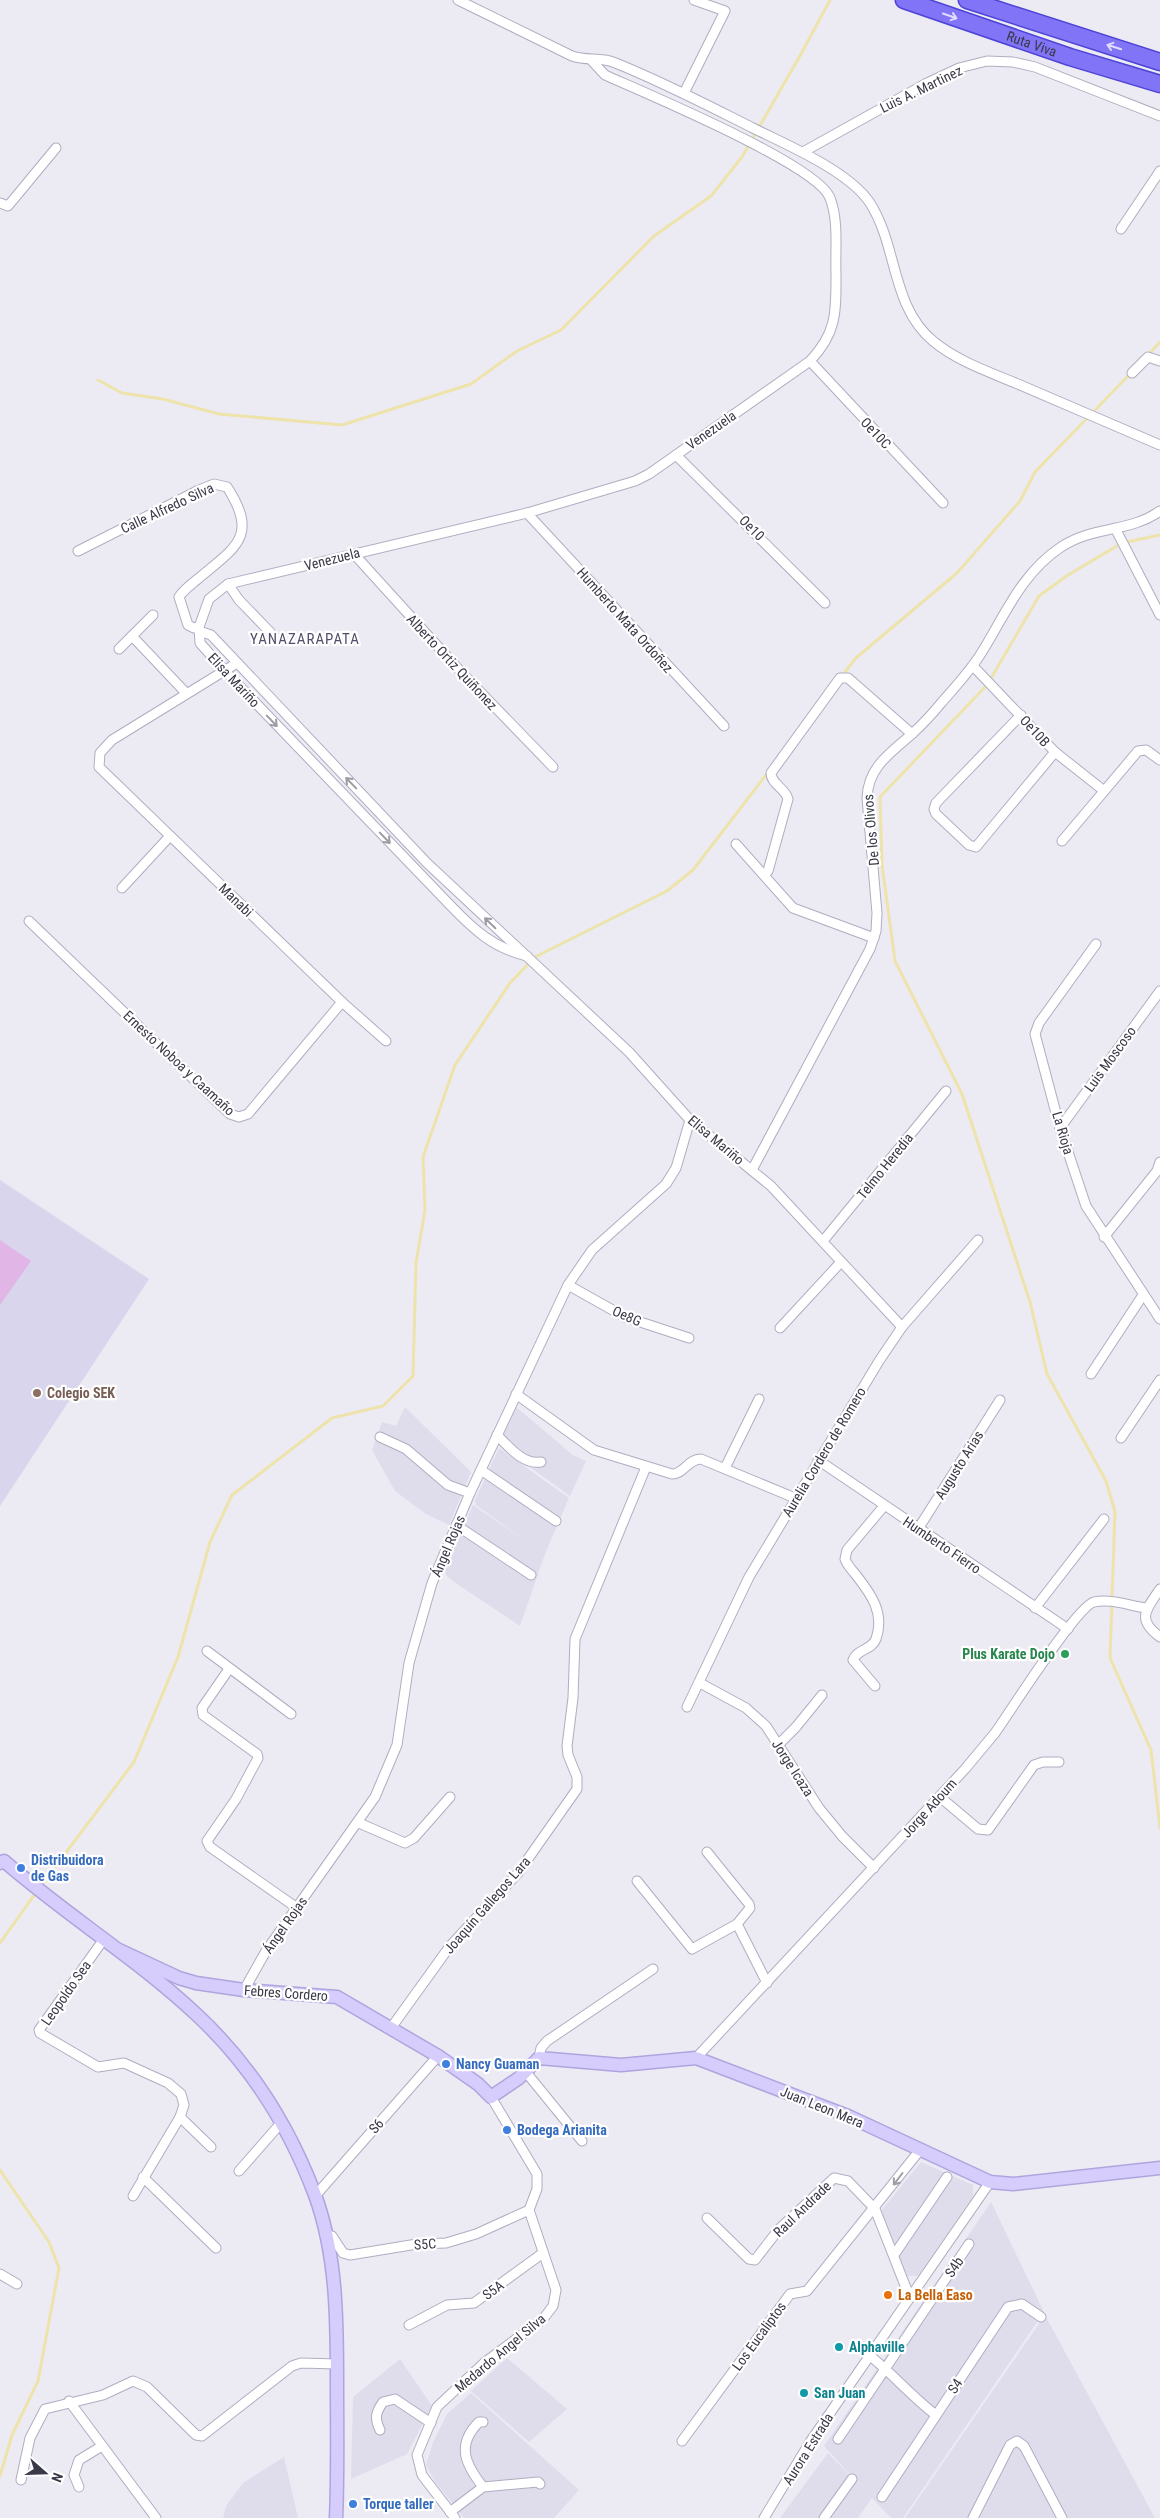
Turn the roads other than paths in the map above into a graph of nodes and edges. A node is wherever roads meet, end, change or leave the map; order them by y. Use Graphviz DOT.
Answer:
graph roads {
  1 [pos="458,0"];
  2 [pos="694,0"];
  3 [pos="904,0"];
  4 [pos="967,0"];
  5 [pos="592,61"];
  6 [pos="1160,62"];
  7 [pos="1160,84"];
  8 [pos="684,93"];
  9 [pos="1160,116"];
  10 [pos="56,148"];
  11 [pos="803,152"];
  12 [pos="1160,171"];
  13 [pos="0,204"];
  14 [pos="1121,230"];
  15 [pos="810,361"];
  16 [pos="1160,361"];
  17 [pos="1132,373"];
  18 [pos="1160,445"];
  19 [pos="676,455"];
  20 [pos="943,503"];
  21 [pos="1160,511"];
  22 [pos="527,513"];
  23 [pos="1115,528"];
  24 [pos="78,551"];
  25 [pos="354,554"];
  26 [pos="228,584"];
  27 [pos="825,603"];
  28 [pos="154,614"];
  29 [pos="1160,615"];
  30 [pos="199,629"];
  31 [pos="270,632"];
  32 [pos="132,636"];
  33 [pos="119,649"];
  34 [pos="237,663"];
  35 [pos="971,667"];
  36 [pos="224,670"];
  37 [pos="186,693"];
  38 [pos="1019,717"];
  39 [pos="724,726"];
  40 [pos="912,734"];
  41 [pos="1053,753"];
  42 [pos="1160,760"];
  43 [pos="553,768"];
  44 [pos="1102,792"];
  45 [pos="170,836"];
  46 [pos="1062,841"];
  47 [pos="736,844"];
  48 [pos="768,872"];
  49 [pos="450,885"];
  50 [pos="122,888"];
  51 [pos="441,896"];
  52 [pos="29,921"];
  53 [pos="874,938"];
  54 [pos="1096,944"];
  55 [pos="527,956"];
  56 [pos="1160,991"];
  57 [pos="342,1002"];
  58 [pos="386,1041"];
  59 [pos="946,1091"];
  60 [pos="690,1120"];
  61 [pos="1060,1128"];
  62 [pos="1159,1168"];
  63 [pos="752,1170"];
  64 [pos="1104,1237"];
  65 [pos="978,1240"];
  66 [pos="823,1241"];
  67 [pos="841,1262"];
  68 [pos="568,1285"];
  69 [pos="1143,1295"];
  70 [pos="1160,1319"];
  71 [pos="902,1327"];
  72 [pos="780,1328"];
  73 [pos="689,1338"];
  74 [pos="1091,1374"];
  75 [pos="1160,1380"];
  76 [pos="516,1394"];
  77 [pos="758,1399"];
  78 [pos="1000,1400"];
  79 [pos="497,1435"];
  80 [pos="380,1437"];
  81 [pos="1121,1438"];
  82 [pos="818,1460"];
  83 [pos="541,1462"];
  84 [pos="646,1467"];
  85 [pos="724,1468"];
  86 [pos="481,1470"];
  87 [pos="470,1493"];
  88 [pos="795,1498"];
  89 [pos="884,1506"];
  90 [pos="1104,1519"];
  91 [pos="556,1521"];
  92 [pos="456,1525"];
  93 [pos="918,1529"];
  94 [pos="531,1575"];
  95 [pos="1160,1590"];
  96 [pos="1035,1608"];
  97 [pos="1144,1608"];
  98 [pos="1068,1629"];
  99 [pos="1160,1637"];
  100 [pos="207,1652"];
  101 [pos="229,1670"];
  102 [pos="700,1683"];
  103 [pos="875,1686"];
  104 [pos="822,1695"];
  105 [pos="687,1707"];
  106 [pos="292,1714"];
  107 [pos="778,1744"];
  108 [pos="1059,1762"];
  109 [pos="450,1797"];
  110 [pos="940,1797"];
  111 [pos="358,1823"];
  112 [pos="707,1852"];
  113 [pos="1,1861"];
  114 [pos="874,1868"];
  115 [pos="637,1881"];
  116 [pos="297,1908"];
  117 [pos="736,1924"];
  118 [pos="104,1939"];
  119 [pos="119,1950"];
  120 [pos="653,1970"];
  121 [pos="767,1983"];
  122 [pos="244,1990"];
  123 [pos="391,2028"];
  124 [pos="438,2056"];
  125 [pos="539,2058"];
  126 [pos="696,2058"];
  127 [pos="526,2071"];
  128 [pos="491,2097"];
  129 [pos="180,2116"];
  130 [pos="281,2123"];
  131 [pos="582,2141"];
  132 [pos="211,2147"];
  133 [pos="920,2150"];
  134 [pos="1160,2168"];
  135 [pos="238,2171"];
  136 [pos="143,2177"];
  137 [pos="947,2178"];
  138 [pos="990,2182"];
  139 [pos="133,2196"];
  140 [pos="315,2196"];
  141 [pos="875,2209"];
  142 [pos="529,2210"];
  143 [pos="707,2218"];
  144 [pos="325,2235"];
  145 [pos="969,2244"];
  146 [pos="216,2248"];
  147 [pos="543,2253"];
  148 [pos="894,2255"];
  149 [pos="0,2274"];
  150 [pos="17,2284"];
  151 [pos="910,2298"];
  152 [pos="1041,2317"];
  153 [pos="409,2324"];
  154 [pos="869,2355"];
  155 [pos="337,2364"];
  156 [pos="886,2368"];
  157 [pos="69,2401"];
  158 [pos="936,2416"];
  159 [pos="483,2422"];
  160 [pos="430,2423"];
  161 [pos="380,2430"];
  162 [pos="838,2439"];
  163 [pos="682,2441"];
  164 [pos="102,2446"];
  165 [pos="852,2479"];
  166 [pos="20,2480"];
  167 [pos="540,2484"];
  168 [pos="79,2487"];
  169 [pos="483,2487"];
  170 [pos="882,2497"];
  171 [pos="453,2515"];
  172 [pos="156,2518"];
  173 [pos="336,2518"];
  174 [pos="764,2518"];
  175 [pos="824,2518"];
  176 [pos="973,2518"];
  177 [pos="1062,2518"];
  1 -- 5 [label="street"];
  2 -- 8 [label="street"];
  3 -- 7 [label="highway, Ruta Viva, one-way"];
  6 -- 4 [label="highway, Ruta Viva, one-way"];
  5 -- 8 [label="street"];
  5 -- 15 [label="street, Venezuela"];
  8 -- 11 [label="street"];
  9 -- 11 [label="street, Luis A. Martinez"];
  10 -- 13 [label="street"];
  11 -- 18 [label="street"];
  12 -- 14 [label="street"];
  15 -- 19 [label="street, Venezuela"];
  15 -- 20 [label="street, Oe10C"];
  16 -- 17 [label="street"];
  19 -- 22 [label="street, Venezuela"];
  19 -- 27 [label="street, Oe10"];
  21 -- 23 [label="street, De los Olivos"];
  22 -- 25 [label="street, Venezuela"];
  22 -- 39 [label="street, Humberto Mata Ordoñez"];
  23 -- 29 [label="street"];
  23 -- 35 [label="street, De los Olivos"];
  24 -- 30 [label="street, Calle Alfredo Silva"];
  25 -- 26 [label="street, Venezuela"];
  25 -- 43 [label="street, Alberto Ortiz Quiñonez"];
  26 -- 30 [label="street, Venezuela"];
  26 -- 31 [label="street"];
  28 -- 32 [label="street"];
  30 -- 34 [label="street, Elisa Mariño"];
  30 -- 36 [label="street, Elisa Mariño"];
  32 -- 33 [label="street"];
  32 -- 37 [label="street"];
  34 -- 36 [label="street"];
  49 -- 34 [label="street, Elisa Mariño, one-way"];
  35 -- 38 [label="street, Oe10B"];
  35 -- 40 [label="street, De los Olivos"];
  36 -- 37 [label="street"];
  36 -- 51 [label="street, Elisa Mariño, one-way"];
  37 -- 45 [label="street, Manabi"];
  38 -- 41 [label="street, Oe10B"];
  38 -- 41 [label="street"];
  40 -- 48 [label="street"];
  40 -- 53 [label="street, De los Olivos"];
  41 -- 44 [label="street, Oe10B"];
  42 -- 44 [label="street"];
  44 -- 46 [label="street"];
  45 -- 50 [label="street"];
  45 -- 57 [label="street, Manabi"];
  47 -- 53 [label="street"];
  49 -- 51 [label="street"];
  55 -- 49 [label="street, Elisa Mariño, one-way"];
  51 -- 55 [label="street, Elisa Mariño"];
  52 -- 57 [label="street, Ernesto Noboa y Caamaño"];
  53 -- 63 [label="street, De los Olivos"];
  54 -- 61 [label="street, La Rioja"];
  55 -- 60 [label="street, Elisa Mariño"];
  56 -- 61 [label="street, Luis Moscoso"];
  57 -- 58 [label="street, Manabi"];
  59 -- 66 [label="street, Telmo Heredia"];
  60 -- 63 [label="street, Elisa Mariño"];
  60 -- 68 [label="street, Ángel Rojas"];
  61 -- 64 [label="street, La Rioja"];
  62 -- 64 [label="street"];
  63 -- 66 [label="street, Elisa Mariño"];
  64 -- 69 [label="street, La Rioja"];
  65 -- 71 [label="street, Aurelia Cordero de Romero"];
  66 -- 67 [label="street, Elisa Mariño"];
  67 -- 71 [label="street, Elisa Mariño"];
  67 -- 72 [label="street"];
  68 -- 73 [label="street, Oe8G"];
  68 -- 76 [label="street, Ángel Rojas"];
  69 -- 70 [label="street, La Rioja"];
  69 -- 74 [label="street"];
  71 -- 82 [label="street, Aurelia Cordero de Romero"];
  75 -- 81 [label="street"];
  76 -- 79 [label="street, Ángel Rojas"];
  76 -- 84 [label="street"];
  77 -- 85 [label="street"];
  78 -- 93 [label="street, Augusto Arias"];
  79 -- 83 [label="street"];
  79 -- 86 [label="street, Ángel Rojas"];
  80 -- 87 [label="street"];
  82 -- 88 [label="street, Aurelia Cordero de Romero"];
  82 -- 89 [label="street, Humberto Fierro"];
  84 -- 85 [label="street"];
  84 -- 123 [label="street, Joaquín Gallegos Lara"];
  85 -- 88 [label="street"];
  86 -- 87 [label="street, Ángel Rojas"];
  86 -- 91 [label="street"];
  87 -- 92 [label="street, Ángel Rojas"];
  88 -- 102 [label="street, Aurelia Cordero de Romero"];
  89 -- 93 [label="street, Humberto Fierro"];
  89 -- 103 [label="street"];
  90 -- 96 [label="street"];
  92 -- 94 [label="street"];
  92 -- 111 [label="street, Ángel Rojas"];
  93 -- 96 [label="street, Humberto Fierro"];
  95 -- 97 [label="street"];
  96 -- 98 [label="street, Humberto Fierro"];
  97 -- 98 [label="street, Jorge Adoum"];
  97 -- 99 [label="street"];
  98 -- 110 [label="street, Jorge Adoum"];
  100 -- 101 [label="street"];
  101 -- 106 [label="street"];
  101 -- 116 [label="street"];
  102 -- 105 [label="street, Aurelia Cordero de Romero"];
  102 -- 107 [label="street, Jorge Icaza"];
  104 -- 107 [label="street"];
  107 -- 114 [label="street, Jorge Icaza"];
  108 -- 110 [label="street"];
  109 -- 111 [label="street"];
  110 -- 114 [label="street, Jorge Adoum"];
  111 -- 116 [label="street, Ángel Rojas"];
  112 -- 117 [label="street"];
  113 -- 118 [label="street"];
  114 -- 121 [label="street, Jorge Adoum"];
  115 -- 117 [label="street"];
  116 -- 122 [label="street, Ángel Rojas"];
  117 -- 121 [label="street"];
  118 -- 119 [label="street"];
  118 -- 129 [label="street, Leopoldo Sea"];
  119 -- 122 [label="street, Febres Cordero"];
  119 -- 130 [label="street"];
  120 -- 125 [label="street"];
  121 -- 126 [label="street, Jorge Adoum"];
  122 -- 123 [label="street, Febres Cordero"];
  123 -- 124 [label="street, Febres Cordero"];
  124 -- 128 [label="street, Febres Cordero"];
  124 -- 140 [label="street, S6"];
  125 -- 126 [label="street, Juan Leon Mera"];
  125 -- 127 [label="street"];
  126 -- 133 [label="street, Juan Leon Mera"];
  127 -- 128 [label="street"];
  127 -- 131 [label="street"];
  128 -- 142 [label="street"];
  129 -- 132 [label="street"];
  129 -- 136 [label="street"];
  130 -- 135 [label="street"];
  130 -- 140 [label="street"];
  133 -- 138 [label="street, Juan Leon Mera"];
  133 -- 141 [label="street, Los Eucaliptos, one-way"];
  134 -- 138 [label="street, Juan Leon Mera"];
  136 -- 139 [label="street"];
  136 -- 146 [label="street"];
  137 -- 148 [label="street"];
  138 -- 151 [label="street, Aurora Estrada"];
  140 -- 144 [label="street"];
  141 -- 143 [label="street, Raul Andrade"];
  141 -- 148 [label="street, Raul Andrade"];
  141 -- 163 [label="street, Los Eucaliptos"];
  142 -- 144 [label="street, S5C"];
  142 -- 147 [label="street, Medardo Angel Silva"];
  144 -- 155 [label="street"];
  145 -- 156 [label="street, S4b"];
  147 -- 153 [label="street, S5A"];
  147 -- 160 [label="street, Medardo Angel Silva"];
  148 -- 151 [label="street, Raul Andrade"];
  149 -- 150 [label="street"];
  151 -- 154 [label="street, Aurora Estrada"];
  152 -- 158 [label="street, S4"];
  154 -- 156 [label="street"];
  154 -- 174 [label="street, Aurora Estrada"];
  155 -- 157 [label="street"];
  155 -- 173 [label="street"];
  156 -- 158 [label="street"];
  156 -- 162 [label="street, S4b"];
  157 -- 164 [label="street"];
  157 -- 166 [label="street"];
  158 -- 170 [label="street, S4"];
  159 -- 169 [label="street"];
  160 -- 161 [label="street"];
  160 -- 171 [label="street, Medardo Angel Silva"];
  164 -- 168 [label="street"];
  164 -- 172 [label="street"];
  165 -- 175 [label="street"];
  167 -- 169 [label="street"];
  169 -- 171 [label="street"];
  176 -- 177 [label="street"];
}
